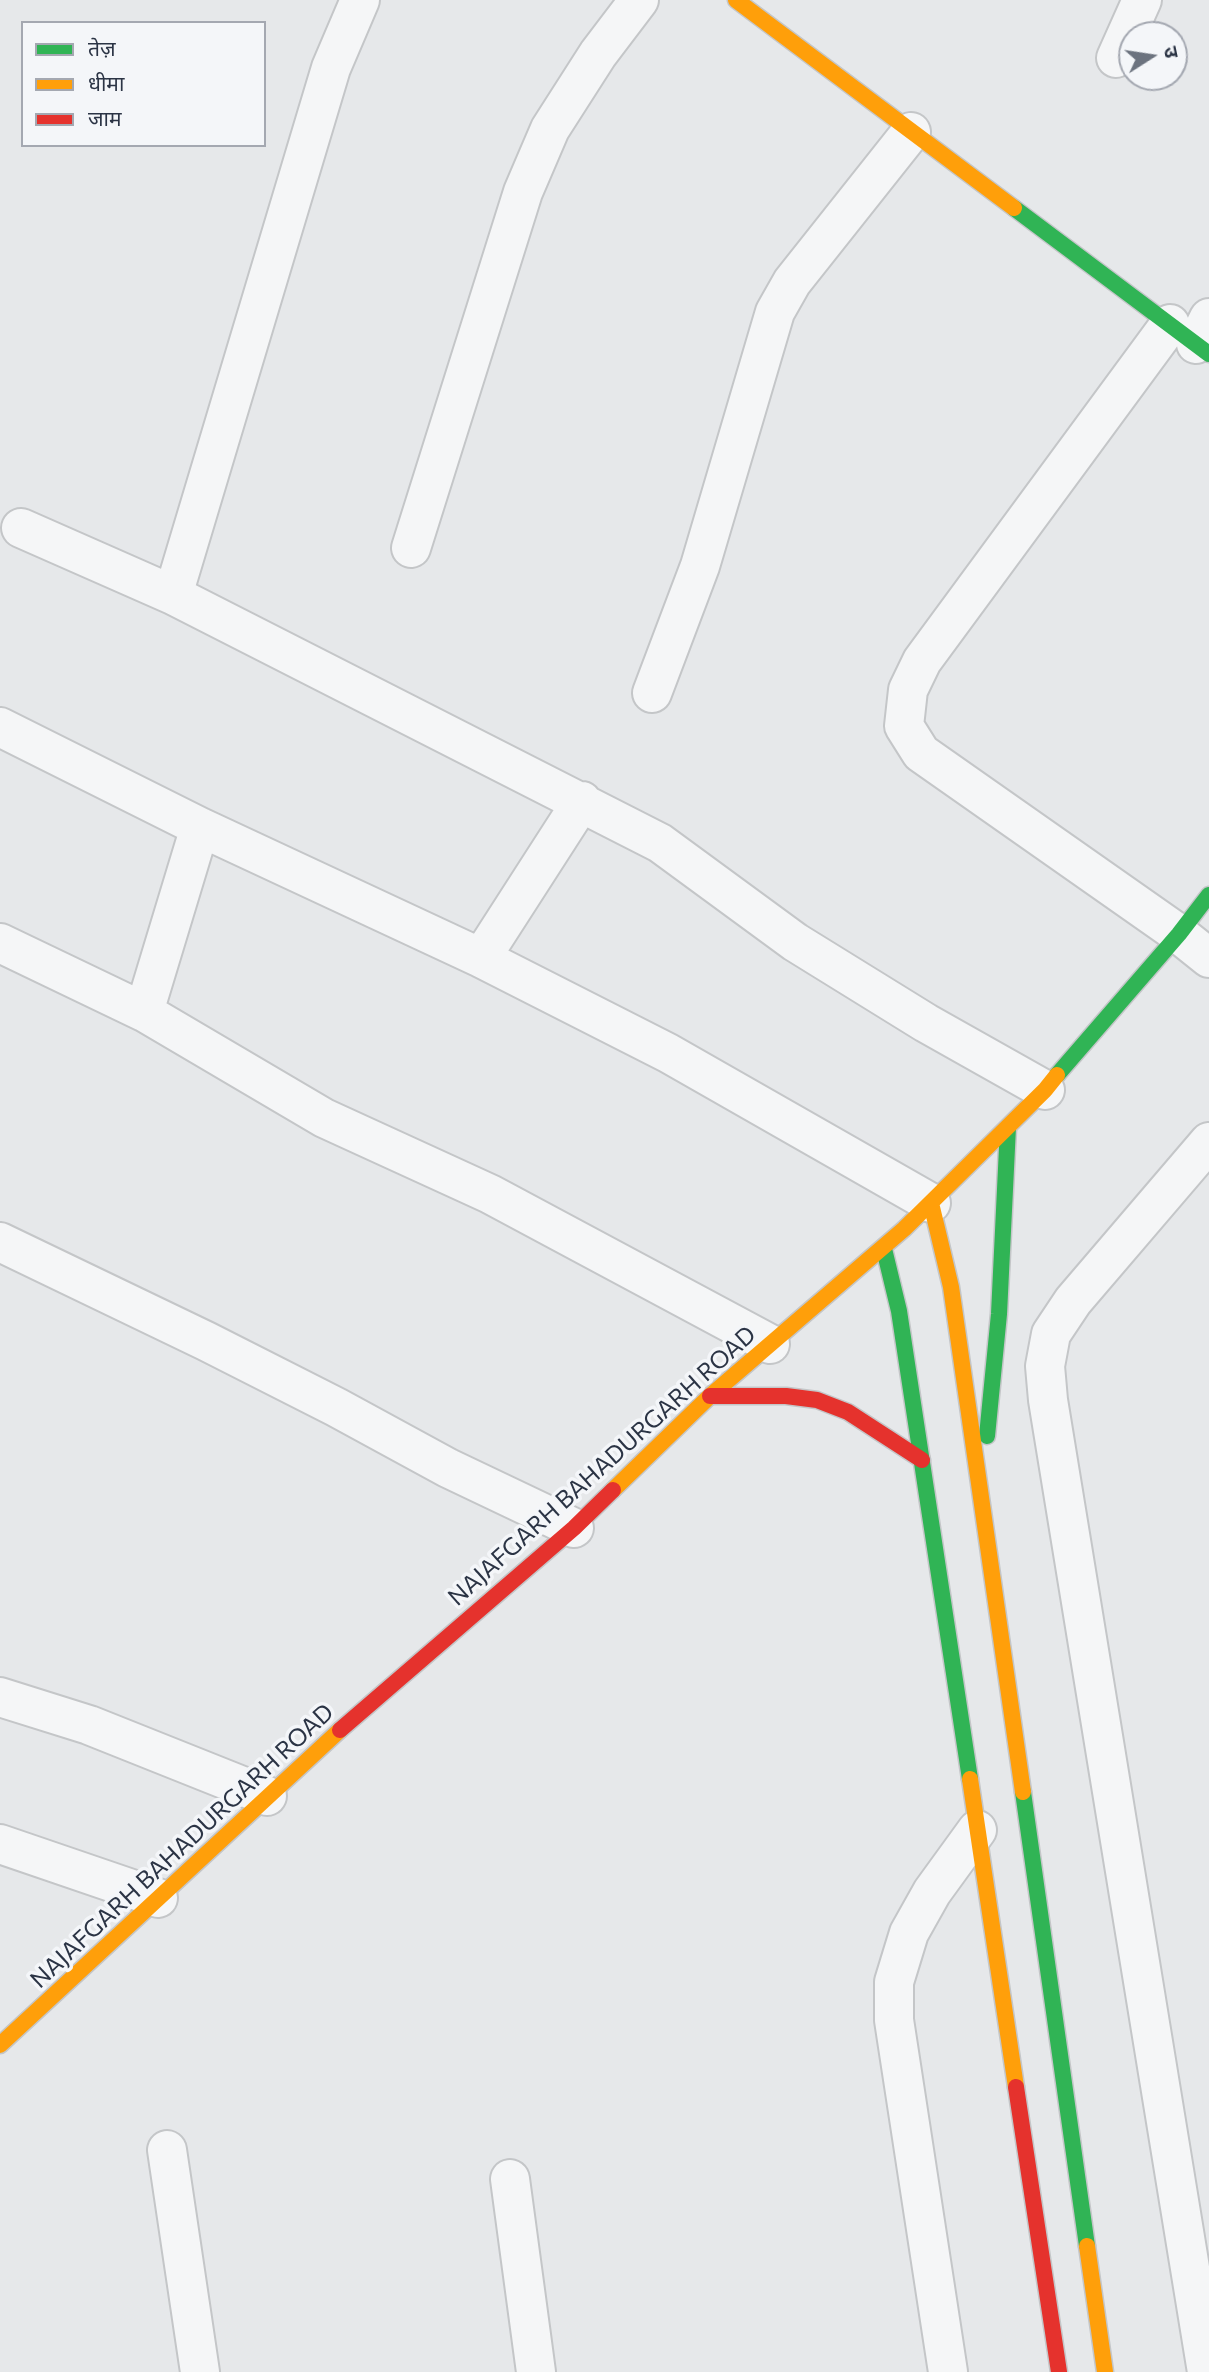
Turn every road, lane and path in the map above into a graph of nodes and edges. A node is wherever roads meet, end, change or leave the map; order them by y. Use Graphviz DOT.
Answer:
graph roads {
  1 [pos="360,0"];
  2 [pos="639,0"];
  3 [pos="736,0"];
  4 [pos="1142,0"];
  5 [pos="1116,58"];
  6 [pos="911,132"];
  7 [pos="1196,335"];
  8 [pos="21,528"];
  9 [pos="411,548"];
  10 [pos="173,595"];
  11 [pos="652,693"];
  12 [pos="0,727"];
  13 [pos="582,802"];
  14 [pos="200,827"];
  15 [pos="1209,895"];
  16 [pos="1179,934"];
  17 [pos="0,943"];
  18 [pos="481,958"];
  19 [pos="1209,958"];
  20 [pos="144,1012"];
  21 [pos="1045,1090"];
  22 [pos="1008,1127"];
  23 [pos="1209,1142"];
  24 [pos="931,1203"];
  25 [pos="0,1242"];
  26 [pos="884,1249"];
  27 [pos="770,1344"];
  28 [pos="710,1396"];
  29 [pos="922,1460"];
  30 [pos="981,1495"];
  31 [pos="574,1528"];
  32 [pos="0,1697"];
  33 [pos="267,1796"];
  34 [pos="977,1830"];
  35 [pos="0,1844"];
  36 [pos="158,1898"];
  37 [pos="0,2045"];
  38 [pos="167,2150"];
  39 [pos="510,2179"];
  40 [pos="200,2372"];
  41 [pos="536,2372"];
  42 [pos="948,2372"];
  43 [pos="1059,2372"];
  44 [pos="1105,2372"];
  45 [pos="1208,2372"];
  1 -- 10 [label="street"];
  2 -- 9 [label="street"];
  3 -- 6 [label="street"];
  4 -- 5 [label="street"];
  6 -- 7 [label="street"];
  6 -- 11 [label="street"];
  7 -- 16 [label="street"];
  8 -- 10 [label="street"];
  10 -- 13 [label="street"];
  12 -- 14 [label="street"];
  13 -- 18 [label="street"];
  13 -- 21 [label="street"];
  14 -- 18 [label="street"];
  14 -- 20 [label="street"];
  15 -- 16 [label="street, NAJAFGARH BAHADURGARH ROAD"];
  16 -- 19 [label="street"];
  16 -- 21 [label="street, NAJAFGARH BAHADURGARH ROAD"];
  17 -- 20 [label="street"];
  18 -- 24 [label="street"];
  20 -- 27 [label="street"];
  21 -- 22 [label="street, NAJAFGARH BAHADURGARH ROAD"];
  22 -- 24 [label="street, NAJAFGARH BAHADURGARH ROAD"];
  22 -- 30 [label="street"];
  23 -- 45 [label="street"];
  24 -- 26 [label="street, NAJAFGARH BAHADURGARH ROAD"];
  24 -- 30 [label="street"];
  25 -- 31 [label="street"];
  26 -- 27 [label="street, NAJAFGARH BAHADURGARH ROAD"];
  26 -- 29 [label="street"];
  27 -- 28 [label="street, NAJAFGARH BAHADURGARH ROAD"];
  28 -- 29 [label="street"];
  28 -- 31 [label="street, NAJAFGARH BAHADURGARH ROAD"];
  29 -- 34 [label="street"];
  30 -- 44 [label="street"];
  31 -- 33 [label="street, NAJAFGARH BAHADURGARH ROAD"];
  32 -- 33 [label="street"];
  33 -- 36 [label="street, NAJAFGARH BAHADURGARH ROAD"];
  34 -- 42 [label="street"];
  34 -- 43 [label="street"];
  35 -- 36 [label="street"];
  36 -- 37 [label="street, NAJAFGARH BAHADURGARH ROAD"];
  38 -- 40 [label="street"];
  39 -- 41 [label="street"];
}
